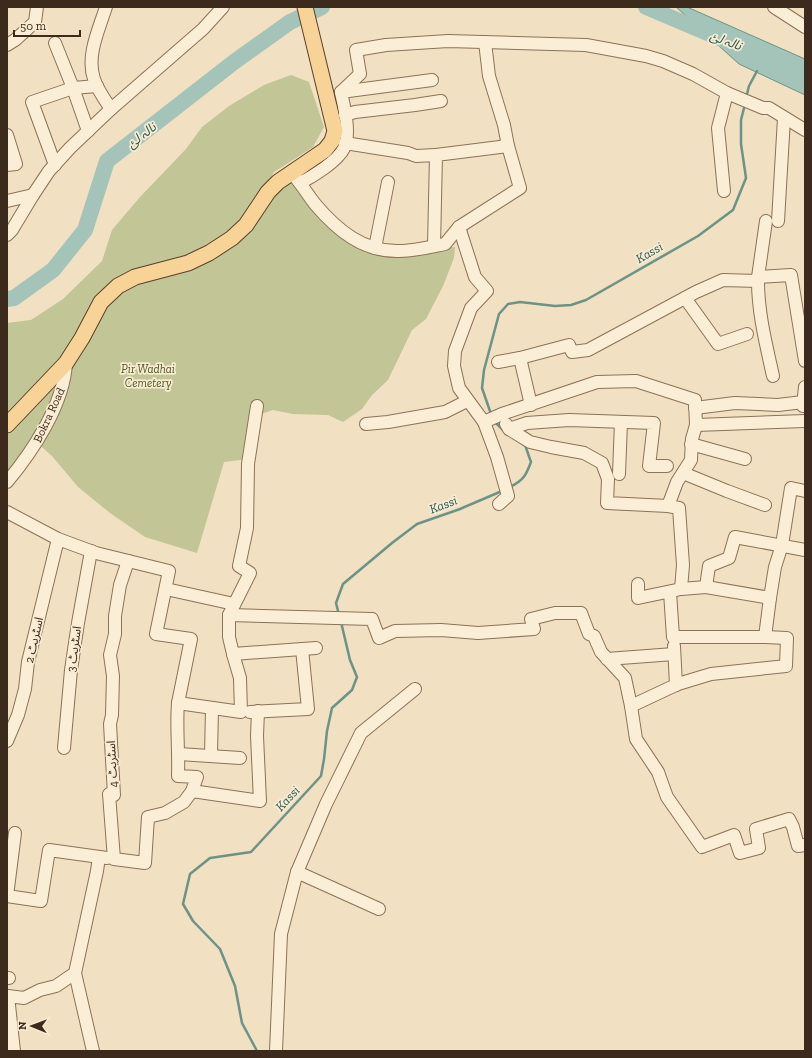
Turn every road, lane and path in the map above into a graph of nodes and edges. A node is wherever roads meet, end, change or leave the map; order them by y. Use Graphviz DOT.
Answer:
graph roads {
  1 [pos="37,7"];
  2 [pos="106,7"];
  3 [pos="223,7"];
  4 [pos="305,7"];
  5 [pos="774,7"];
  6 [pos="805,27"];
  7 [pos="485,42"];
  8 [pos="55,43"];
  9 [pos="7,45"];
  10 [pos="432,80"];
  11 [pos="97,86"];
  12 [pos="73,88"];
  13 [pos="341,92"];
  14 [pos="727,93"];
  15 [pos="441,101"];
  16 [pos="111,109"];
  17 [pos="345,115"];
  18 [pos="784,118"];
  19 [pos="805,130"];
  20 [pos="88,131"];
  21 [pos="7,135"];
  22 [pos="345,143"];
  23 [pos="508,146"];
  24 [pos="436,155"];
  25 [pos="7,165"];
  26 [pos="55,165"];
  27 [pos="296,178"];
  28 [pos="388,182"];
  29 [pos="724,191"];
  30 [pos="33,195"];
  31 [pos="7,201"];
  32 [pos="459,227"];
  33 [pos="7,235"];
  34 [pos="434,246"];
  35 [pos="376,248"];
  36 [pos="758,279"];
  37 [pos="685,298"];
  38 [pos="747,334"];
  39 [pos="520,358"];
  40 [pos="805,361"];
  41 [pos="66,362"];
  42 [pos="498,362"];
  43 [pos="773,376"];
  44 [pos="805,387"];
  45 [pos="467,401"];
  46 [pos="804,404"];
  47 [pos="531,405"];
  48 [pos="256,406"];
  49 [pos="695,408"];
  50 [pos="499,415"];
  51 [pos="805,421"];
  52 [pos="484,422"];
  53 [pos="621,422"];
  54 [pos="366,424"];
  55 [pos="7,425"];
  56 [pos="696,425"];
  57 [pos="509,429"];
  58 [pos="691,444"];
  59 [pos="745,459"];
  60 [pos="667,466"];
  61 [pos="683,473"];
  62 [pos="619,474"];
  63 [pos="7,482"];
  64 [pos="805,491"];
  65 [pos="504,500"];
  66 [pos="765,505"];
  67 [pos="668,506"];
  68 [pos="7,512"];
  69 [pos="58,539"];
  70 [pos="782,545"];
  71 [pos="805,550"];
  72 [pos="91,551"];
  73 [pos="128,561"];
  74 [pos="638,584"];
  75 [pos="706,587"];
  76 [pos="166,589"];
  77 [pos="676,590"];
  78 [pos="770,598"];
  79 [pos="232,609"];
  80 [pos="673,637"];
  81 [pos="765,638"];
  82 [pos="316,648"];
  83 [pos="302,649"];
  84 [pos="233,654"];
  85 [pos="674,654"];
  86 [pos="607,659"];
  87 [pos="676,685"];
  88 [pos="415,689"];
  89 [pos="178,702"];
  90 [pos="631,706"];
  91 [pos="212,708"];
  92 [pos="258,711"];
  93 [pos="241,712"];
  94 [pos="7,741"];
  95 [pos="64,748"];
  96 [pos="179,754"];
  97 [pos="211,756"];
  98 [pos="240,758"];
  99 [pos="192,791"];
  100 [pos="15,833"];
  101 [pos="805,845"];
  102 [pos="99,857"];
  103 [pos="114,859"];
  104 [pos="297,872"];
  105 [pos="7,896"];
  106 [pos="379,909"];
  107 [pos="74,973"];
  108 [pos="14,1051"];
  109 [pos="93,1051"];
  110 [pos="276,1051"];
  1 -- 9 [label="street"];
  2 -- 11 [label="street"];
  3 -- 16 [label="street"];
  4 -- 27 [label="main road"];
  5 -- 6 [label="street"];
  7 -- 13 [label="street"];
  7 -- 14 [label="street"];
  7 -- 23 [label="street"];
  8 -- 12 [label="street"];
  10 -- 13 [label="street"];
  11 -- 12 [label="street"];
  11 -- 16 [label="street"];
  12 -- 20 [label="street"];
  12 -- 26 [label="street"];
  13 -- 17 [label="street"];
  14 -- 18 [label="street"];
  14 -- 29 [label="street"];
  15 -- 17 [label="street"];
  16 -- 20 [label="street"];
  17 -- 22 [label="street"];
  18 -- 19 [label="street"];
  18 -- 36 [label="street"];
  20 -- 26 [label="street"];
  21 -- 25 [label="street"];
  22 -- 24 [label="street"];
  22 -- 27 [label="street"];
  23 -- 24 [label="street"];
  23 -- 32 [label="street"];
  24 -- 34 [label="street"];
  26 -- 30 [label="street"];
  27 -- 35 [label="street"];
  27 -- 41 [label="main road"];
  28 -- 35 [label="street"];
  30 -- 31 [label="street"];
  30 -- 33 [label="street"];
  32 -- 34 [label="street"];
  32 -- 45 [label="street"];
  34 -- 35 [label="street"];
  36 -- 37 [label="street"];
  36 -- 40 [label="street"];
  36 -- 43 [label="street"];
  37 -- 38 [label="street"];
  37 -- 39 [label="street"];
  39 -- 42 [label="street"];
  39 -- 47 [label="street"];
  41 -- 55 [label="main road"];
  41 -- 63 [label="street, Bokra Road"];
  44 -- 46 [label="street"];
  45 -- 52 [label="street"];
  45 -- 54 [label="street"];
  46 -- 49 [label="street"];
  47 -- 49 [label="street"];
  47 -- 50 [label="street"];
  48 -- 79 [label="street"];
  49 -- 56 [label="street"];
  50 -- 52 [label="street"];
  50 -- 57 [label="street"];
  51 -- 56 [label="street"];
  52 -- 65 [label="street"];
  53 -- 57 [label="street"];
  53 -- 60 [label="street"];
  53 -- 62 [label="street"];
  56 -- 58 [label="street"];
  57 -- 67 [label="street"];
  58 -- 59 [label="street"];
  58 -- 61 [label="street"];
  61 -- 66 [label="street"];
  61 -- 67 [label="street"];
  64 -- 70 [label="street"];
  67 -- 77 [label="street"];
  68 -- 69 [label="street"];
  69 -- 72 [label="street"];
  69 -- 94 [label="street, اسٹریٹ 2"];
  70 -- 71 [label="street"];
  70 -- 75 [label="street"];
  70 -- 78 [label="street"];
  72 -- 73 [label="street"];
  72 -- 95 [label="street, اسٹریٹ 3"];
  73 -- 76 [label="street"];
  73 -- 103 [label="street, اسٹریٹ 4"];
  74 -- 77 [label="street"];
  75 -- 77 [label="street"];
  75 -- 78 [label="street"];
  76 -- 79 [label="street"];
  76 -- 89 [label="street"];
  77 -- 80 [label="street"];
  78 -- 81 [label="street"];
  79 -- 84 [label="street"];
  79 -- 86 [label="street"];
  80 -- 81 [label="street"];
  80 -- 85 [label="street"];
  81 -- 87 [label="street"];
  82 -- 83 [label="street"];
  83 -- 84 [label="street"];
  83 -- 92 [label="street"];
  84 -- 93 [label="street"];
  85 -- 86 [label="street"];
  85 -- 87 [label="street"];
  86 -- 90 [label="street"];
  87 -- 90 [label="street"];
  88 -- 104 [label="street"];
  89 -- 91 [label="street"];
  89 -- 96 [label="street"];
  90 -- 101 [label="street"];
  91 -- 93 [label="street"];
  91 -- 97 [label="street"];
  92 -- 93 [label="street"];
  92 -- 99 [label="street"];
  96 -- 97 [label="street"];
  96 -- 99 [label="street"];
  97 -- 98 [label="street"];
  99 -- 103 [label="street"];
  100 -- 105 [label="street"];
  102 -- 103 [label="street"];
  102 -- 105 [label="street"];
  102 -- 107 [label="street"];
  104 -- 106 [label="street"];
  104 -- 110 [label="street"];
  107 -- 108 [label="street"];
  107 -- 109 [label="street"];
}
